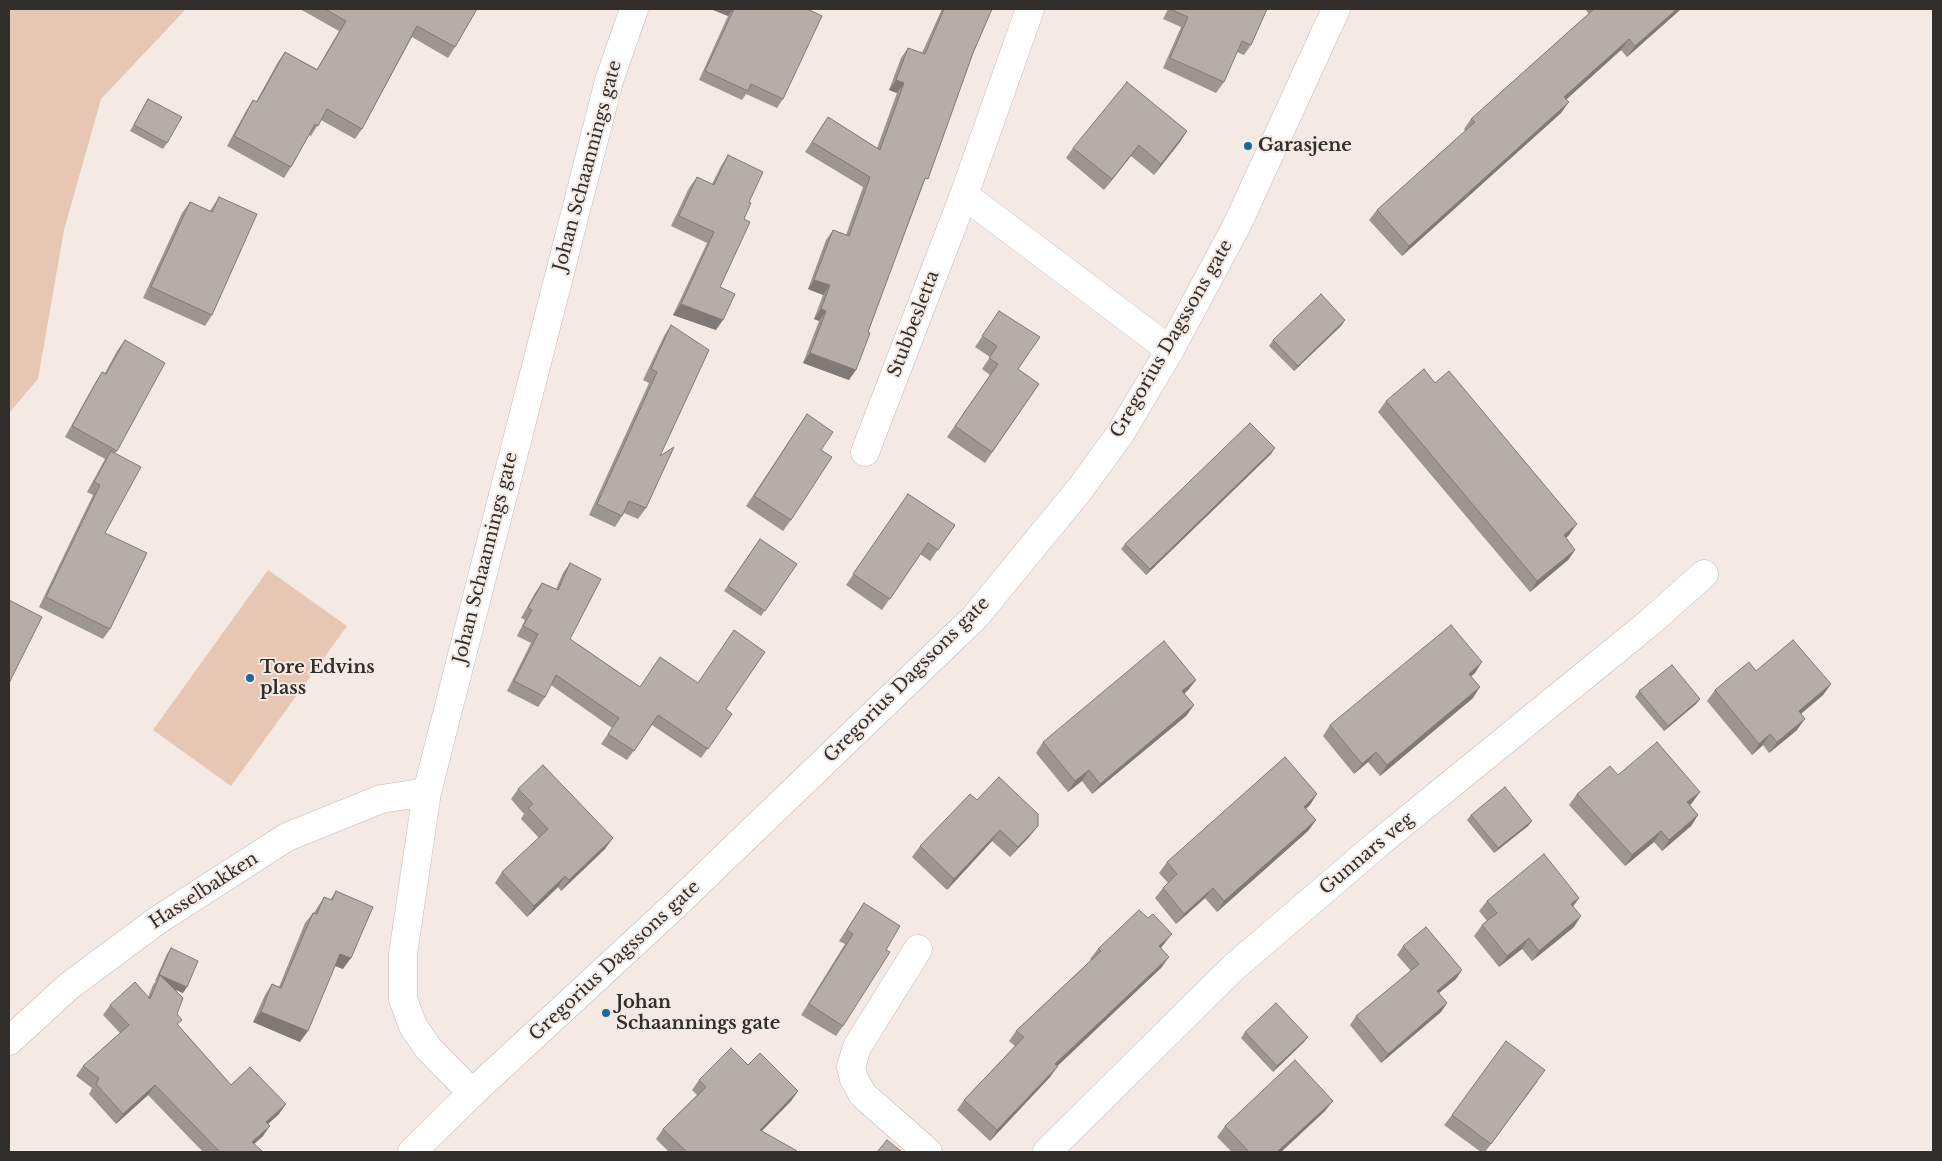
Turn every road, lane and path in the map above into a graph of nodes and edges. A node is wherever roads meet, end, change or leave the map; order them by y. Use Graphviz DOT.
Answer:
graph roads {
  1 [pos="634,9"];
  2 [pos="1030,9"];
  3 [pos="1336,9"];
  4 [pos="964,195"];
  5 [pos="1170,350"];
  6 [pos="865,452"];
  7 [pos="1704,574"];
  8 [pos="427,792"];
  9 [pos="918,949"];
  10 [pos="9,1042"];
  11 [pos="472,1093"];
  12 [pos="412,1152"];
  13 [pos="928,1152"];
  14 [pos="1047,1152"];
  1 -- 8 [label="street, Johan Schaannings gate"];
  2 -- 4 [label="street, Stubbesletta"];
  3 -- 5 [label="street, Gregorius Dagssons gate"];
  4 -- 5 [label="street"];
  4 -- 6 [label="street, Stubbesletta"];
  5 -- 11 [label="street, Gregorius Dagssons gate"];
  7 -- 14 [label="street, Gunnars veg"];
  8 -- 10 [label="street, Hasselbakken"];
  8 -- 11 [label="street, Johan Schaannings gate"];
  9 -- 13 [label="street"];
  11 -- 12 [label="street, Gregorius Dagssons gate"];
}
